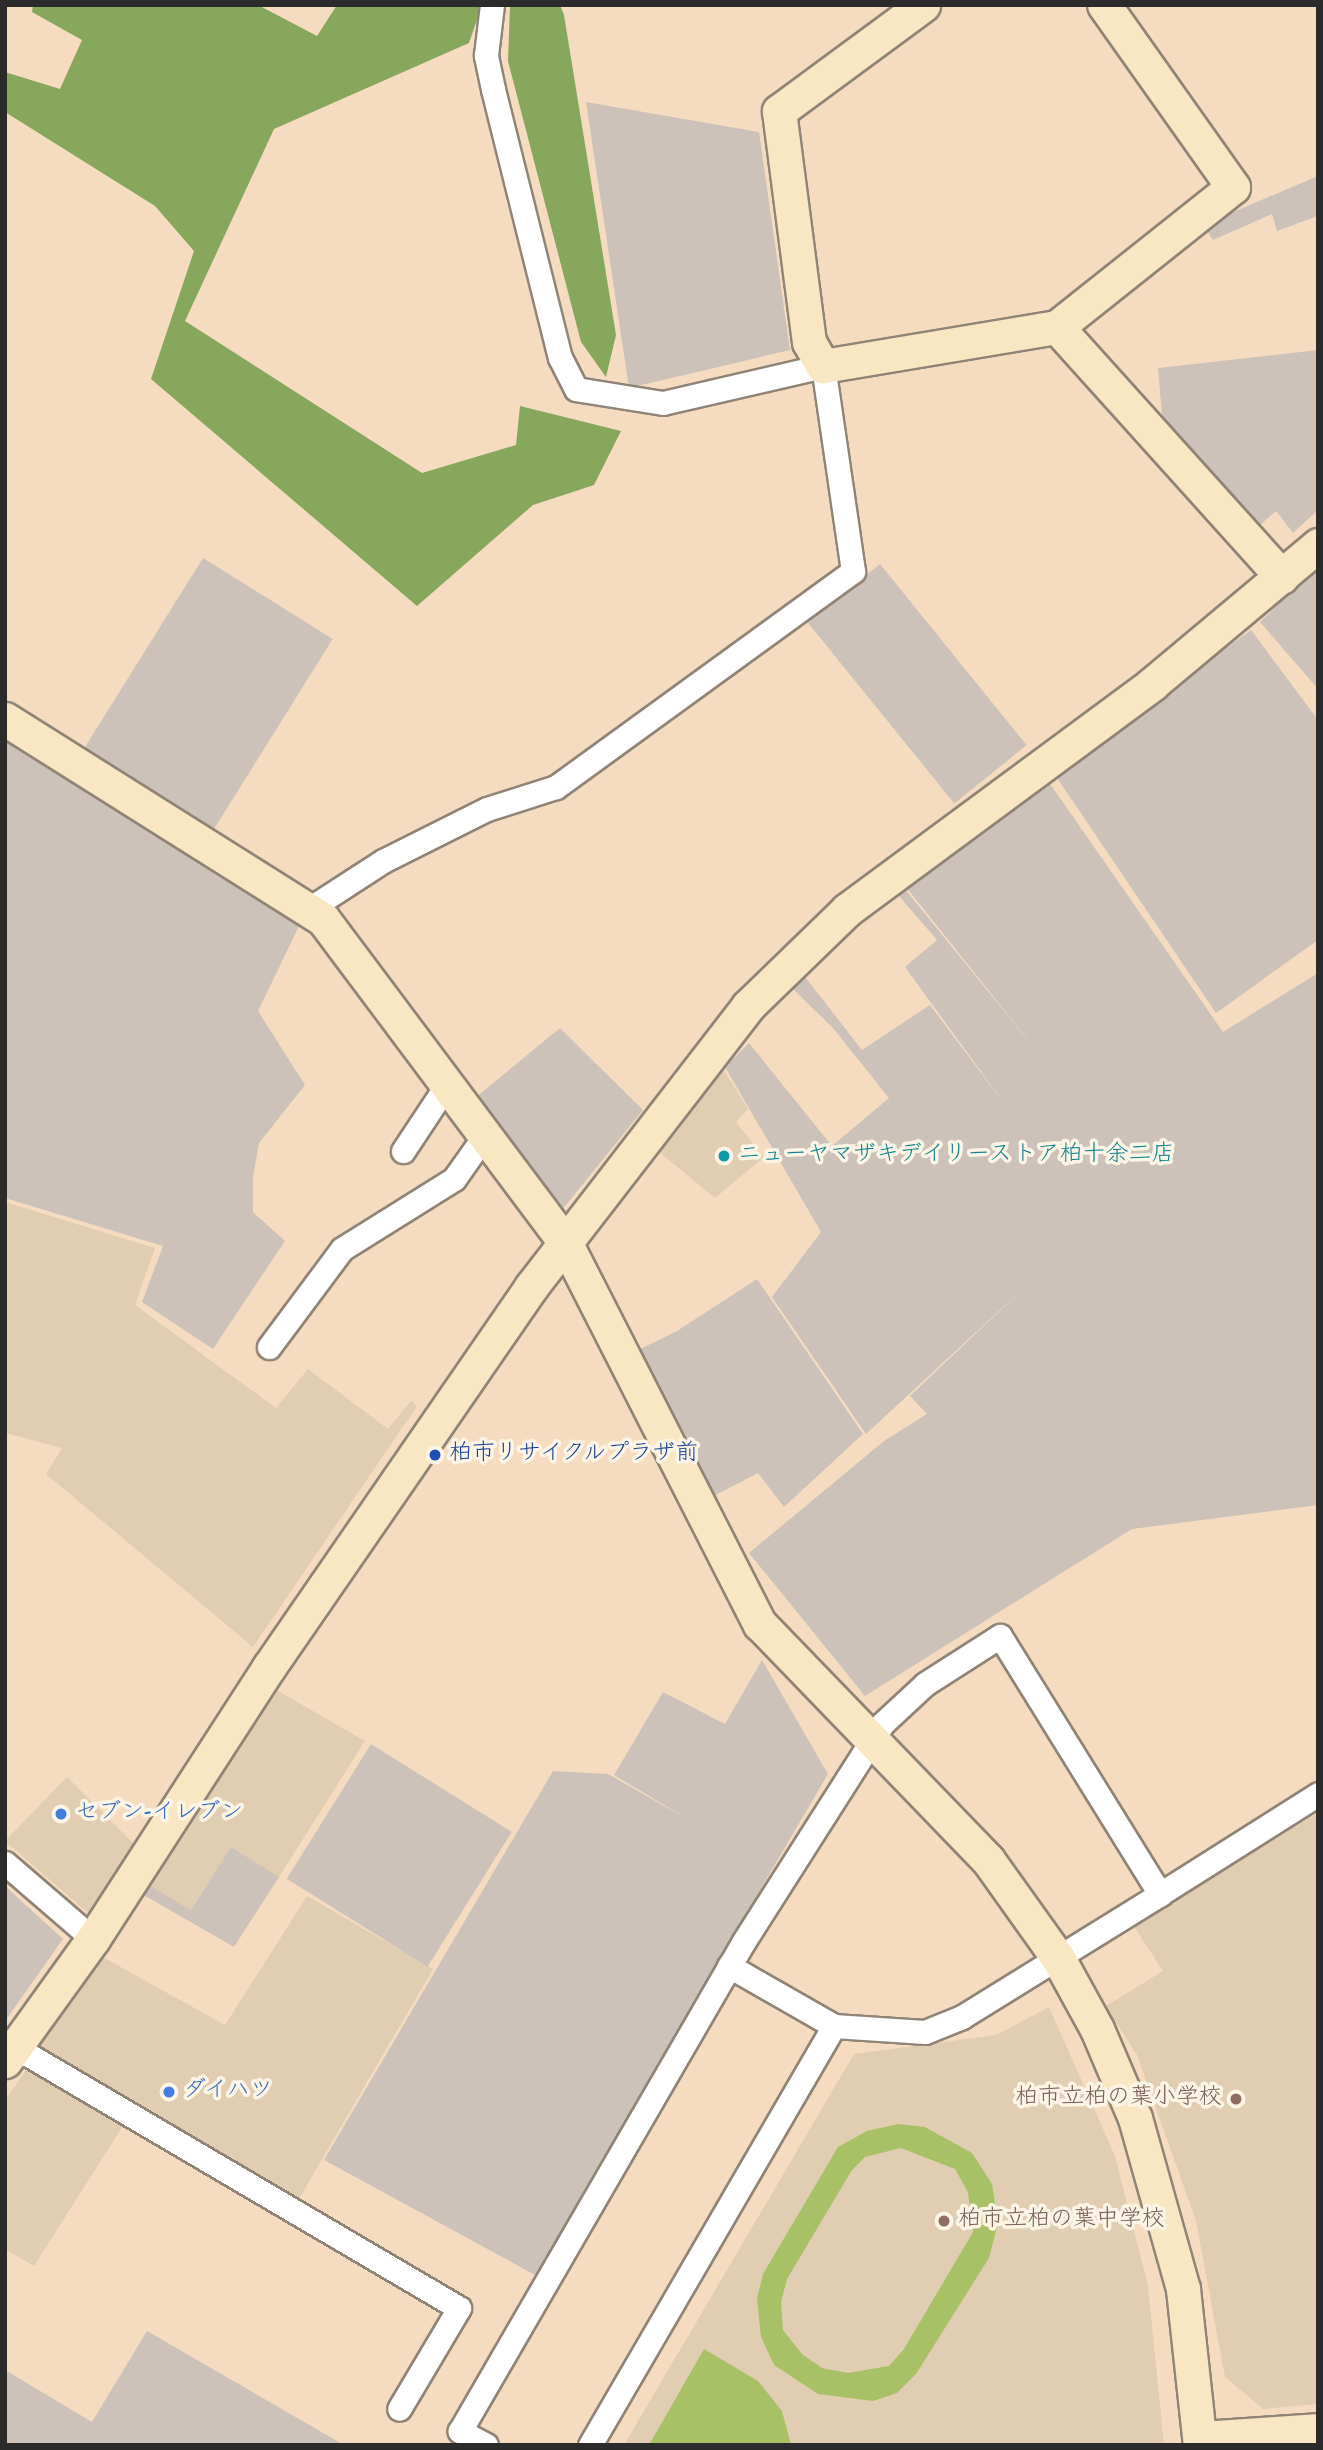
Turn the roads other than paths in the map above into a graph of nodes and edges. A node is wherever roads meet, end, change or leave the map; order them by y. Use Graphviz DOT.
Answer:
graph roads {
  1 [pos="492,5"];
  2 [pos="923,5"];
  3 [pos="1104,5"];
  4 [pos="1057,327"];
  5 [pos="823,366"];
  6 [pos="1318,545"];
  7 [pos="1282,577"];
  8 [pos="5,719"];
  9 [pos="309,909"];
  10 [pos="446,1086"];
  11 [pos="485,1135"];
  12 [pos="403,1151"];
  13 [pos="565,1242"];
  14 [pos="268,1347"];
  15 [pos="872,1739"];
  16 [pos="1318,1794"];
  17 [pos="5,1863"];
  18 [pos="1160,1894"];
  19 [pos="93,1939"];
  20 [pos="1058,1958"];
  21 [pos="729,1966"];
  22 [pos="834,2026"];
  23 [pos="10,2054"];
  24 [pos="399,2409"];
  25 [pos="1318,2430"];
  26 [pos="1200,2441"];
  27 [pos="486,2445"];
  28 [pos="590,2445"];
  1 -- 5 [label="street"];
  2 -- 5 [label="street"];
  3 -- 4 [label="street"];
  4 -- 5 [label="street"];
  4 -- 7 [label="street"];
  5 -- 9 [label="street"];
  6 -- 7 [label="street"];
  7 -- 13 [label="street"];
  8 -- 9 [label="street"];
  9 -- 10 [label="street"];
  10 -- 11 [label="street"];
  10 -- 12 [label="street"];
  11 -- 13 [label="street"];
  11 -- 14 [label="street"];
  13 -- 15 [label="street"];
  13 -- 19 [label="street"];
  15 -- 18 [label="street"];
  15 -- 20 [label="street"];
  15 -- 21 [label="street"];
  16 -- 18 [label="street"];
  17 -- 19 [label="street"];
  18 -- 20 [label="street"];
  19 -- 23 [label="street"];
  20 -- 22 [label="street"];
  20 -- 26 [label="street"];
  21 -- 22 [label="street"];
  21 -- 27 [label="street"];
  22 -- 28 [label="street"];
  23 -- 24 [label="street"];
  25 -- 26 [label="street"];
}
